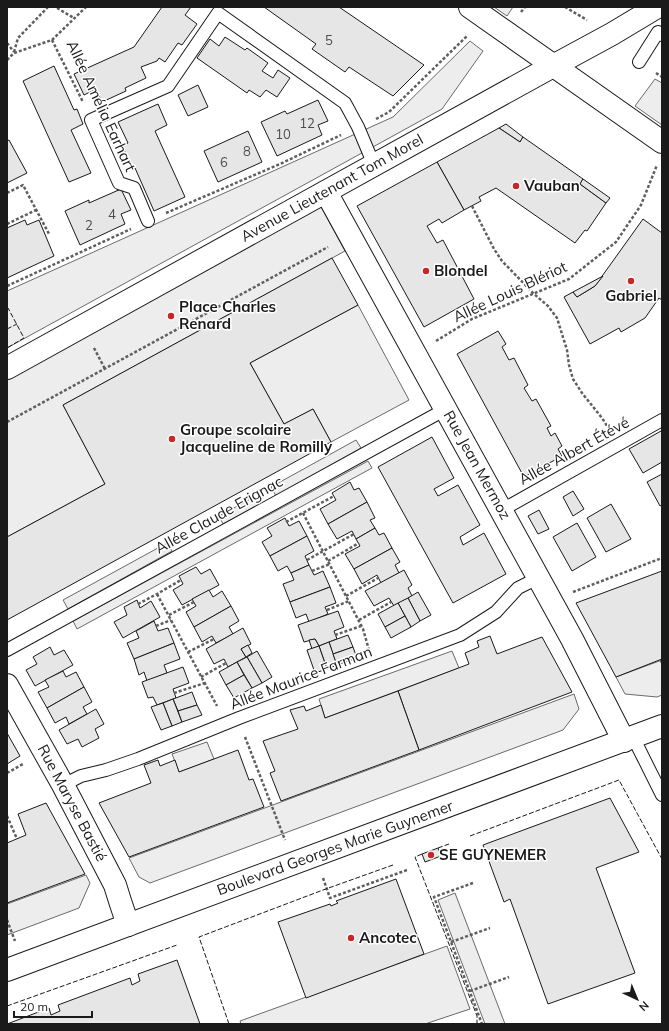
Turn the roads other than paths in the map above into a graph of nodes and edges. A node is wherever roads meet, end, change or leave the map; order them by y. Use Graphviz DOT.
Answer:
graph roads {
  1 [pos="657,7"];
  2 [pos="215,10"];
  3 [pos="478,12"];
  4 [pos="662,35"];
  5 [pos="639,62"];
  6 [pos="553,66"];
  7 [pos="662,142"];
  8 [pos="374,165"];
  9 [pos="326,192"];
  10 [pos="148,221"];
  11 [pos="7,368"];
  12 [pos="446,410"];
  13 [pos="662,420"];
  14 [pos="502,510"];
  15 [pos="538,578"];
  16 [pos="7,650"];
  17 [pos="7,685"];
  18 [pos="662,726"];
  19 [pos="628,739"];
  20 [pos="62,785"];
  21 [pos="662,795"];
  22 [pos="128,925"];
  23 [pos="7,970"];
  1 -- 6 [label="street, Avenue Lieutenant Tom Morel"];
  2 -- 8 [label="lane"];
  2 -- 10 [label="lane, Allée Amélia Earhart"];
  3 -- 6 [label="street"];
  4 -- 5 [label="lane"];
  6 -- 7 [label="street"];
  6 -- 8 [label="street, Avenue Lieutenant Tom Morel"];
  8 -- 9 [label="street, Avenue Lieutenant Tom Morel"];
  9 -- 11 [label="street, Avenue Lieutenant Tom Morel"];
  9 -- 12 [label="street, Rue Jean Mermoz"];
  12 -- 14 [label="street, Rue Jean Mermoz"];
  12 -- 16 [label="lane, Allée Claude Erignac"];
  13 -- 14 [label="lane, Allée Albert Étévé"];
  14 -- 15 [label="street, Rue Jean Mermoz"];
  15 -- 19 [label="street, Rue Jean Mermoz"];
  15 -- 20 [label="lane, Allée Maurice Farman"];
  17 -- 20 [label="street, Rue Maryse Bastié"];
  18 -- 19 [label="street, Boulevard Georges Marie Guynemer"];
  19 -- 21 [label="lane"];
  19 -- 22 [label="street, Boulevard Georges Marie Guynemer"];
  20 -- 22 [label="street, Rue Maryse Bastié"];
  22 -- 23 [label="street, Boulevard Georges Marie Guynemer"];
}
